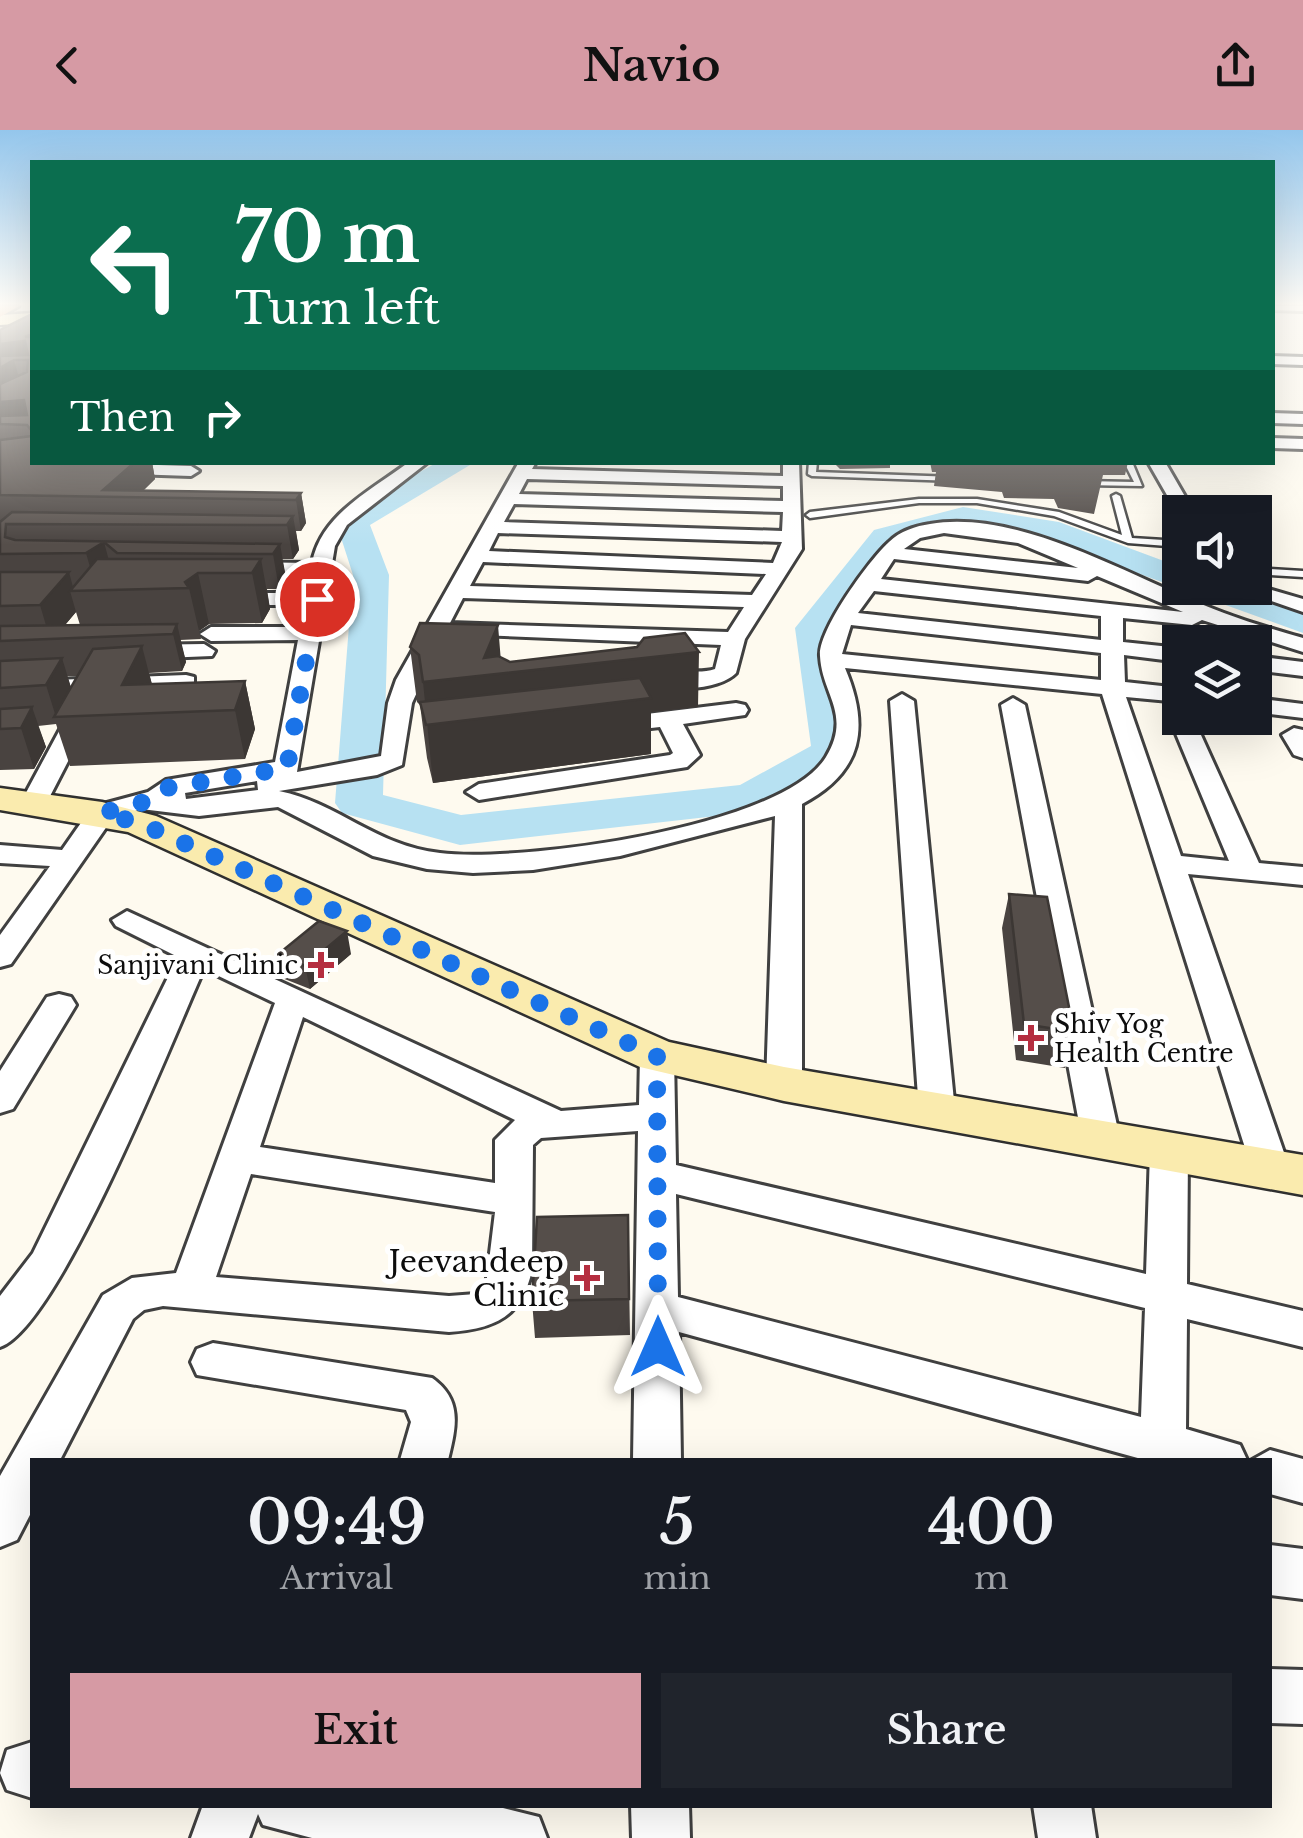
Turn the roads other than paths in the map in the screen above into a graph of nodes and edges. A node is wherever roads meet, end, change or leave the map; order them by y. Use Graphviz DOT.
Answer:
graph roads {
  1 [pos="1275,418"];
  2 [pos="1303,419"];
  3 [pos="1275,443"];
  4 [pos="1303,444"];
  5 [pos="67,465"];
  6 [pos="416,465"];
  7 [pos="813,465"];
  8 [pos="909,465"];
  9 [pos="1130,465"];
  10 [pos="1158,465"];
  11 [pos="526,468"];
  12 [pos="191,472"];
  13 [pos="791,472"];
  14 [pos="911,477"];
  15 [pos="965,479"];
  16 [pos="1065,482"];
  17 [pos="1176,495"];
  18 [pos="1116,496"];
  19 [pos="507,499"];
  20 [pos="800,511"];
  21 [pos="492,526"];
  22 [pos="792,538"];
  23 [pos="1128,540"];
  24 [pos="1162,543"];
  25 [pos="889,553"];
  26 [pos="988,555"];
  27 [pos="476,556"];
  28 [pos="226,568"];
  29 [pos="781,569"];
  30 [pos="321,570"];
  31 [pos="1272,572"];
  32 [pos="1303,574"];
  33 [pos="1127,580"];
  34 [pos="868,584"];
  35 [pos="456,592"];
  36 [pos="982,596"];
  37 [pos="1272,597"];
  38 [pos="200,598"];
  39 [pos="317,599"];
  40 [pos="754,601"];
  41 [pos="1303,606"];
  42 [pos="1112,610"];
  43 [pos="845,618"];
  44 [pos="1232,623"];
  45 [pos="437,627"];
  46 [pos="312,632"];
  47 [pos="734,639"];
  48 [pos="1303,645"];
  49 [pos="1112,648"];
  50 [pos="114,652"];
  51 [pos="1162,653"];
  52 [pos="830,660"];
  53 [pos="416,665"];
  54 [pos="1272,665"];
  55 [pos="444,666"];
  56 [pos="1303,669"];
  57 [pos="186,682"];
  58 [pos="96,685"];
  59 [pos="640,685"];
  60 [pos="1113,687"];
  61 [pos="0,689"];
  62 [pos="1162,693"];
  63 [pos="600,695"];
  64 [pos="401,700"];
  65 [pos="902,702"];
  66 [pos="1013,705"];
  67 [pos="736,710"];
  68 [pos="1272,715"];
  69 [pos="668,719"];
  70 [pos="616,725"];
  71 [pos="583,729"];
  72 [pos="1300,732"];
  73 [pos="1189,735"];
  74 [pos="68,736"];
  75 [pos="34,737"];
  76 [pos="414,751"];
  77 [pos="479,792"];
  78 [pos="164,798"];
  79 [pos="17,801"];
  80 [pos="789,802"];
  81 [pos="102,813"];
  82 [pos="0,854"];
  83 [pos="71,859"];
  84 [pos="1170,864"];
  85 [pos="1248,871"];
  86 [pos="1303,876"];
  87 [pos="127,920"];
  88 [pos="196,953"];
  89 [pos="0,956"];
  90 [pos="294,1000"];
  91 [pos="60,1005"];
  92 [pos="657,1056"];
  93 [pos="784,1084"];
  94 [pos="0,1100"];
  95 [pos="937,1110"];
  96 [pos="657,1117"];
  97 [pos="556,1124"];
  98 [pos="1101,1139"];
  99 [pos="1169,1152"];
  100 [pos="238,1158"];
  101 [pos="1287,1172"];
  102 [pos="657,1175"];
  103 [pos="512,1200"];
  104 [pos="17,1282"];
  105 [pos="190,1292"];
  106 [pos="1166,1299"];
  107 [pos="658,1310"];
  108 [pos="1303,1328"];
  109 [pos="0,1330"];
  110 [pos="213,1362"];
  111 [pos="1164,1445"];
  112 [pos="36,1458"];
  113 [pos="425,1458"];
  114 [pos="657,1458"];
  115 [pos="1215,1458"];
  116 [pos="30,1469"];
  117 [pos="1272,1473"];
  118 [pos="1303,1481"];
  119 [pos="0,1524"];
  120 [pos="1272,1570"];
  121 [pos="1303,1574"];
  122 [pos="1272,1696"];
  123 [pos="1303,1697"];
  124 [pos="231,1808"];
  125 [pos="304,1808"];
  126 [pos="660,1808"];
  127 [pos="1062,1808"];
  128 [pos="220,1838"];
  129 [pos="518,1838"];
  130 [pos="661,1838"];
  131 [pos="1067,1838"];
  1 -- 2 [label="street"];
  3 -- 4 [label="street"];
  5 -- 12 [label="street"];
  6 -- 30 [label="street"];
  7 -- 14 [label="lane"];
  8 -- 14 [label="lane"];
  9 -- 16 [label="lane"];
  10 -- 17 [label="street"];
  11 -- 13 [label="street"];
  11 -- 19 [label="street"];
  13 -- 20 [label="street"];
  14 -- 15 [label="lane"];
  18 -- 23 [label="lane"];
  19 -- 20 [label="street"];
  19 -- 21 [label="street"];
  20 -- 22 [label="street"];
  20 -- 23 [label="lane"];
  21 -- 22 [label="street"];
  21 -- 27 [label="street"];
  22 -- 29 [label="street"];
  23 -- 24 [label="lane"];
  25 -- 26 [label="street"];
  25 -- 33 [label="street"];
  25 -- 34 [label="street"];
  26 -- 33 [label="street"];
  26 -- 36 [label="street"];
  27 -- 29 [label="street"];
  27 -- 35 [label="street"];
  28 -- 30 [label="street"];
  29 -- 40 [label="street"];
  30 -- 39 [label="street"];
  31 -- 32 [label="lane"];
  33 -- 44 [label="street"];
  34 -- 36 [label="street"];
  34 -- 43 [label="street"];
  35 -- 40 [label="street"];
  35 -- 45 [label="street"];
  36 -- 42 [label="street"];
  37 -- 41 [label="street"];
  38 -- 39 [label="street"];
  39 -- 46 [label="street"];
  40 -- 47 [label="street"];
  42 -- 44 [label="street"];
  42 -- 49 [label="street"];
  43 -- 49 [label="street"];
  43 -- 52 [label="street"];
  44 -- 48 [label="street"];
  45 -- 47 [label="street"];
  45 -- 53 [label="street"];
  46 -- 50 [label="street"];
  46 -- 78 [label="street"];
  47 -- 59 [label="street"];
  49 -- 51 [label="street"];
  49 -- 60 [label="street"];
  52 -- 60 [label="street"];
  52 -- 80 [label="street"];
  53 -- 55 [label="street"];
  53 -- 64 [label="street"];
  54 -- 56 [label="street"];
  57 -- 58 [label="street"];
  58 -- 61 [label="street"];
  58 -- 74 [label="street"];
  60 -- 62 [label="street"];
  60 -- 84 [label="street"];
  63 -- 70 [label="street"];
  64 -- 76 [label="street"];
  64 -- 78 [label="street"];
  65 -- 95 [label="street"];
  66 -- 98 [label="street"];
  67 -- 69 [label="street"];
  68 -- 72 [label="street"];
  69 -- 70 [label="street"];
  69 -- 77 [label="street"];
  70 -- 71 [label="street"];
  73 -- 85 [label="street"];
  74 -- 75 [label="street"];
  74 -- 79 [label="street"];
  78 -- 80 [label="street"];
  78 -- 81 [label="street"];
  79 -- 81 [label="street"];
  80 -- 93 [label="street"];
  81 -- 83 [label="street"];
  81 -- 92 [label="street"];
  82 -- 83 [label="street"];
  83 -- 89 [label="street"];
  84 -- 85 [label="street"];
  84 -- 101 [label="street"];
  85 -- 86 [label="street"];
  87 -- 88 [label="street"];
  88 -- 90 [label="street"];
  88 -- 104 [label="street"];
  90 -- 97 [label="street"];
  90 -- 100 [label="street"];
  91 -- 94 [label="street"];
  92 -- 93 [label="street"];
  92 -- 96 [label="street"];
  93 -- 95 [label="street"];
  95 -- 98 [label="street"];
  96 -- 97 [label="street"];
  96 -- 102 [label="street"];
  97 -- 103 [label="street"];
  98 -- 99 [label="street"];
  99 -- 101 [label="street"];
  99 -- 106 [label="street"];
  100 -- 103 [label="street"];
  100 -- 105 [label="street"];
  102 -- 106 [label="street"];
  102 -- 107 [label="street"];
  103 -- 105 [label="street"];
  104 -- 109 [label="street"];
  105 -- 112 [label="street"];
  106 -- 108 [label="street"];
  106 -- 111 [label="street"];
  107 -- 111 [label="street"];
  107 -- 114 [label="street"];
  110 -- 113 [label="street"];
  111 -- 115 [label="street"];
  116 -- 119 [label="street"];
  117 -- 118 [label="street"];
  120 -- 121 [label="street"];
  122 -- 123 [label="street"];
  124 -- 128 [label="street"];
  125 -- 129 [label="street"];
  126 -- 130 [label="street"];
  127 -- 131 [label="street"];
}
